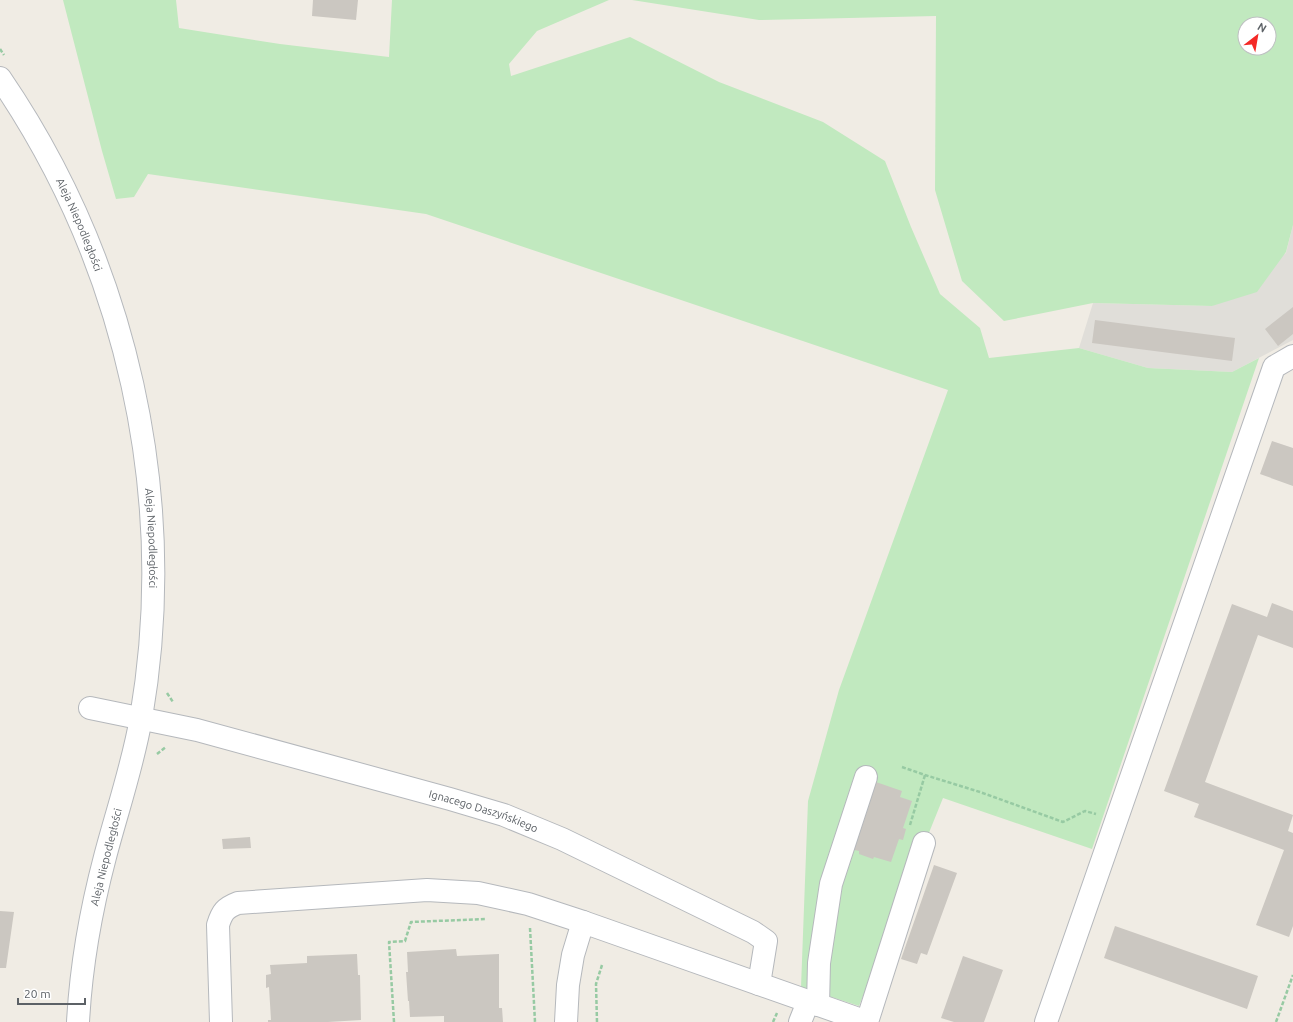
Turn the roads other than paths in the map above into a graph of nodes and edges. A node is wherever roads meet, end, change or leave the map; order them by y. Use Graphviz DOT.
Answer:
graph roads {
  1 [pos="0,78"];
  2 [pos="1293,356"];
  3 [pos="90,708"];
  4 [pos="141,718"];
  5 [pos="866,776"];
  6 [pos="924,843"];
  7 [pos="583,922"];
  8 [pos="759,984"];
  9 [pos="813,1003"];
  10 [pos="78,1022"];
  11 [pos="221,1022"];
  12 [pos="566,1022"];
  13 [pos="800,1022"];
  14 [pos="867,1022"];
  15 [pos="1046,1022"];
  1 -- 4 [label="street, Aleja Niepodległości"];
  2 -- 15 [label="street"];
  3 -- 4 [label="street"];
  4 -- 8 [label="street, Ignacego Daszyńskiego"];
  4 -- 10 [label="street, Aleja Niepodległości"];
  5 -- 9 [label="street"];
  6 -- 14 [label="street"];
  7 -- 8 [label="street"];
  7 -- 11 [label="street"];
  7 -- 12 [label="street"];
  8 -- 9 [label="street"];
  9 -- 13 [label="street"];
  9 -- 14 [label="street"];
}
